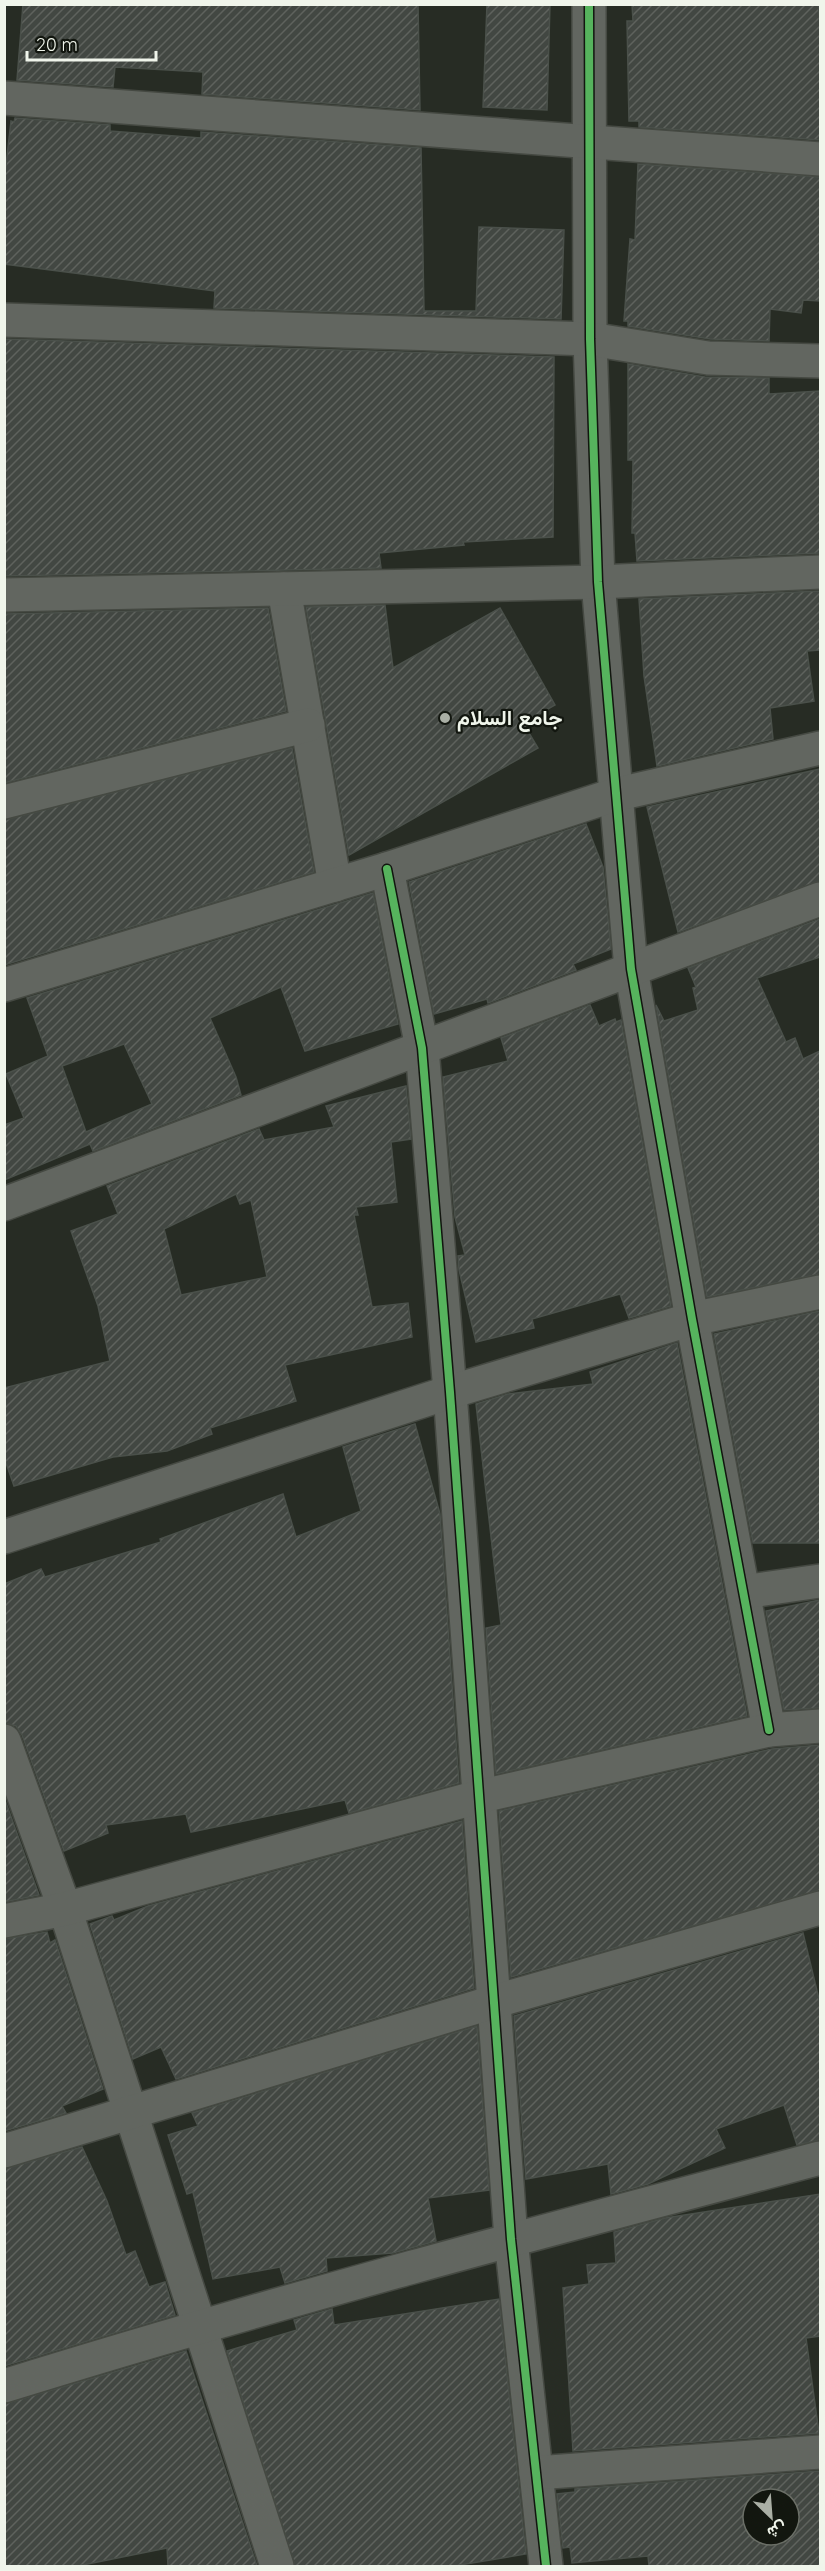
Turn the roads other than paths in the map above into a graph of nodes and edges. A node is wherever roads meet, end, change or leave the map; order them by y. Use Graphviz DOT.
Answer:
graph roads {
  1 [pos="589,4"];
  2 [pos="4,98"];
  3 [pos="588,144"];
  4 [pos="820,159"];
  5 [pos="4,320"];
  6 [pos="590,339"];
  7 [pos="820,361"];
  8 [pos="820,572"];
  9 [pos="598,582"];
  10 [pos="284,589"];
  11 [pos="4,595"];
  12 [pos="308,724"];
  13 [pos="820,748"];
  14 [pos="614,795"];
  15 [pos="4,802"];
  16 [pos="387,869"];
  17 [pos="335,885"];
  18 [pos="817,909"];
  19 [pos="631,969"];
  20 [pos="4,985"];
  21 [pos="422,1048"];
  22 [pos="4,1204"];
  23 [pos="820,1292"];
  24 [pos="692,1319"];
  25 [pos="450,1392"];
  26 [pos="4,1537"];
  27 [pos="820,1581"];
  28 [pos="743,1593"];
  29 [pos="820,1726"];
  30 [pos="769,1730"];
  31 [pos="4,1741"];
  32 [pos="478,1797"];
  33 [pos="820,1908"];
  34 [pos="65,1909"];
  35 [pos="4,1921"];
  36 [pos="493,2002"];
  37 [pos="130,2112"];
  38 [pos="4,2151"];
  39 [pos="820,2158"];
  40 [pos="511,2239"];
  41 [pos="199,2326"];
  42 [pos="4,2386"];
  43 [pos="820,2452"];
  44 [pos="536,2473"];
  45 [pos="277,2566"];
  46 [pos="546,2566"];
  1 -- 3 [label="street"];
  2 -- 3 [label="street"];
  3 -- 4 [label="street"];
  3 -- 6 [label="street"];
  5 -- 6 [label="street"];
  6 -- 7 [label="street"];
  6 -- 9 [label="street"];
  8 -- 9 [label="street"];
  9 -- 10 [label="street"];
  9 -- 14 [label="street"];
  10 -- 11 [label="street"];
  10 -- 12 [label="street"];
  12 -- 15 [label="street"];
  12 -- 17 [label="street"];
  13 -- 14 [label="street"];
  14 -- 16 [label="street"];
  14 -- 19 [label="street"];
  16 -- 17 [label="street"];
  16 -- 21 [label="street"];
  17 -- 20 [label="street"];
  18 -- 19 [label="street"];
  19 -- 21 [label="street"];
  19 -- 24 [label="street"];
  21 -- 22 [label="street"];
  21 -- 25 [label="street"];
  23 -- 24 [label="street"];
  24 -- 25 [label="street"];
  24 -- 28 [label="street"];
  25 -- 26 [label="street"];
  25 -- 32 [label="street"];
  27 -- 28 [label="street"];
  28 -- 30 [label="street"];
  29 -- 30 [label="street"];
  30 -- 32 [label="street"];
  31 -- 34 [label="street"];
  32 -- 34 [label="street"];
  32 -- 36 [label="street"];
  33 -- 36 [label="street"];
  34 -- 35 [label="street"];
  34 -- 37 [label="street"];
  36 -- 37 [label="street"];
  36 -- 40 [label="street"];
  37 -- 38 [label="street"];
  37 -- 41 [label="street"];
  39 -- 40 [label="street"];
  40 -- 41 [label="street"];
  40 -- 44 [label="street"];
  41 -- 42 [label="street"];
  41 -- 45 [label="street"];
  43 -- 44 [label="street"];
  44 -- 46 [label="street"];
}
